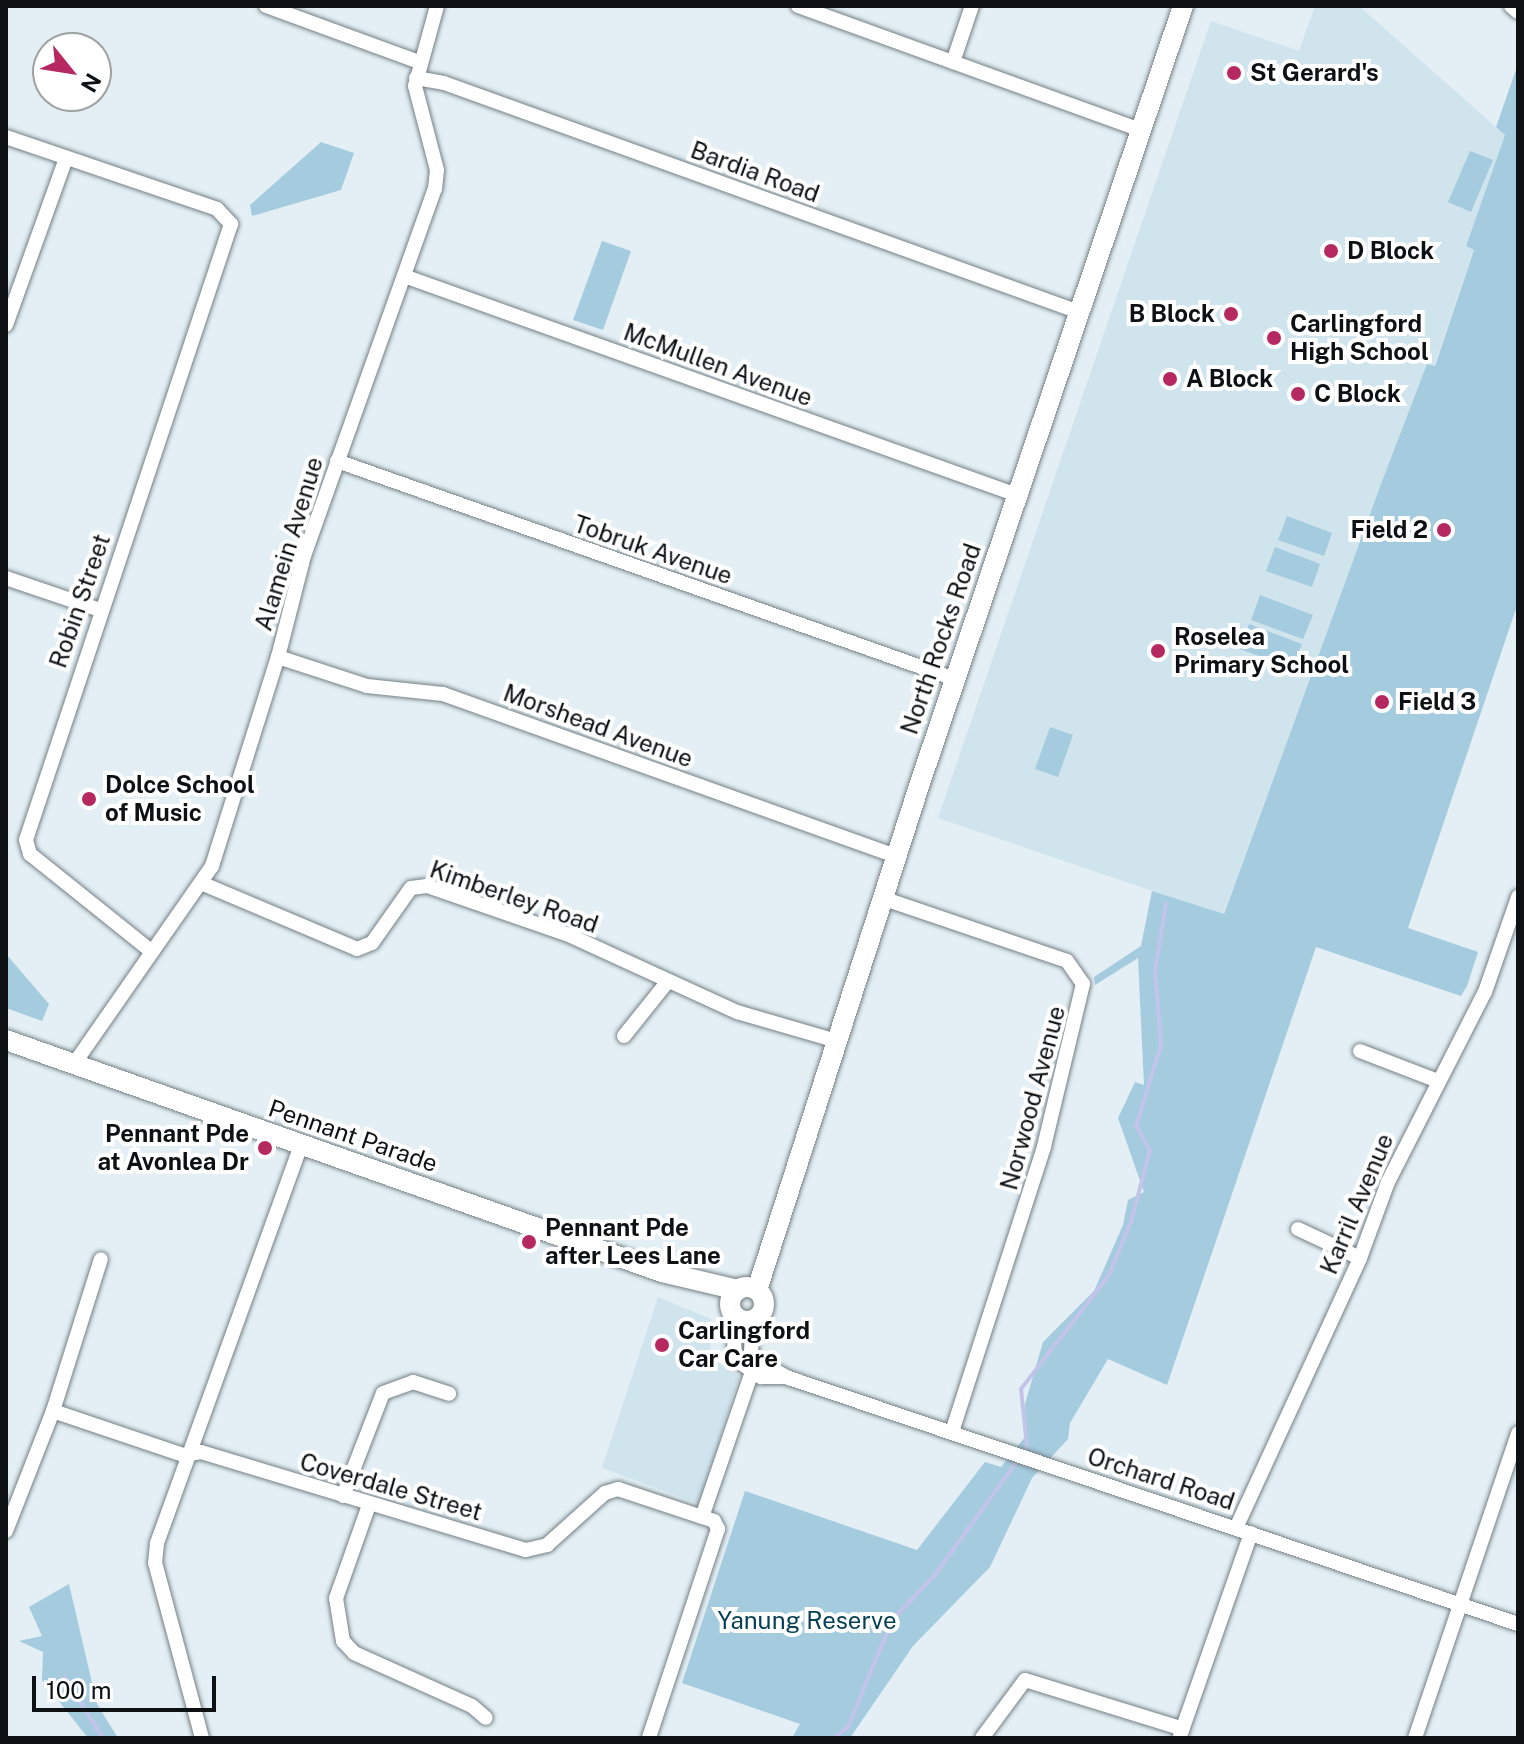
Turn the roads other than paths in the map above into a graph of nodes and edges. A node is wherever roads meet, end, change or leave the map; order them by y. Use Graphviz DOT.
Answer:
graph roads {
  1 [pos="266,6"];
  2 [pos="437,6"];
  3 [pos="798,6"];
  4 [pos="972,6"];
  5 [pos="1183,6"];
  6 [pos="1511,6"];
  7 [pos="1518,12"];
  8 [pos="419,62"];
  9 [pos="953,62"];
  10 [pos="416,78"];
  11 [pos="1141,130"];
  12 [pos="6,137"];
  13 [pos="66,158"];
  14 [pos="404,276"];
  15 [pos="1079,312"];
  16 [pos="6,325"];
  17 [pos="337,461"];
  18 [pos="1017,495"];
  19 [pos="6,578"];
  20 [pos="100,610"];
  21 [pos="278,657"];
  22 [pos="955,679"];
  23 [pos="898,857"];
  24 [pos="201,883"];
  25 [pos="1518,897"];
  26 [pos="885,899"];
  27 [pos="151,951"];
  28 [pos="668,981"];
  29 [pos="624,1036"];
  30 [pos="6,1040"];
  31 [pos="840,1042"];
  32 [pos="1360,1051"];
  33 [pos="74,1064"];
  34 [pos="1435,1080"];
  35 [pos="301,1145"];
  36 [pos="1298,1229"];
  37 [pos="1360,1258"];
  38 [pos="101,1259"];
  39 [pos="742,1304"];
  40 [pos="754,1366"];
  41 [pos="449,1394"];
  42 [pos="53,1411"];
  43 [pos="952,1432"];
  44 [pos="1518,1433"];
  45 [pos="192,1454"];
  46 [pos="343,1496"];
  47 [pos="369,1505"];
  48 [pos="702,1517"];
  49 [pos="1236,1528"];
  50 [pos="6,1531"];
  51 [pos="1251,1533"];
  52 [pos="1461,1604"];
  53 [pos="1518,1624"];
  54 [pos="486,1718"];
  55 [pos="1181,1734"];
  56 [pos="202,1738"];
  57 [pos="649,1738"];
  58 [pos="982,1738"];
  59 [pos="1415,1738"];
  1 -- 8 [label="street"];
  2 -- 8 [label="street, Alamein Avenue"];
  3 -- 9 [label="street"];
  4 -- 9 [label="street"];
  5 -- 11 [label="street, North Rocks Road"];
  6 -- 7 [label="street"];
  8 -- 10 [label="street, Alamein Avenue"];
  9 -- 11 [label="street"];
  10 -- 14 [label="street, Alamein Avenue"];
  10 -- 15 [label="street, Bardia Road"];
  11 -- 15 [label="street, North Rocks Road"];
  12 -- 13 [label="street"];
  13 -- 16 [label="street"];
  13 -- 20 [label="street, Robin Street"];
  14 -- 17 [label="street, Alamein Avenue"];
  14 -- 18 [label="street, McMullen Avenue"];
  15 -- 18 [label="street, North Rocks Road"];
  17 -- 21 [label="street, Alamein Avenue"];
  17 -- 22 [label="street, Tobruk Avenue"];
  18 -- 22 [label="street, North Rocks Road"];
  19 -- 20 [label="street"];
  20 -- 27 [label="street, Robin Street"];
  21 -- 23 [label="street, Morshead Avenue"];
  21 -- 24 [label="street, Alamein Avenue"];
  22 -- 23 [label="street, North Rocks Road"];
  23 -- 26 [label="street, North Rocks Road"];
  24 -- 27 [label="street, Alamein Avenue"];
  24 -- 28 [label="street, Kimberley Road"];
  25 -- 34 [label="street, Karril Avenue"];
  26 -- 31 [label="street, North Rocks Road"];
  26 -- 43 [label="street, Norwood Avenue"];
  27 -- 33 [label="street, Alamein Avenue"];
  28 -- 29 [label="street"];
  28 -- 31 [label="street, Kimberley Road"];
  30 -- 33 [label="street, Pennant Parade"];
  31 -- 39 [label="street, North Rocks Road"];
  32 -- 34 [label="street"];
  33 -- 35 [label="street, Pennant Parade"];
  34 -- 37 [label="street, Karril Avenue"];
  35 -- 39 [label="street, Pennant Parade"];
  35 -- 45 [label="street"];
  36 -- 37 [label="street"];
  37 -- 49 [label="street, Karril Avenue"];
  38 -- 42 [label="street"];
  39 -- 40 [label="street, North Rocks Road"];
  39 -- 40 [label="street, North Rocks Road"];
  40 -- 43 [label="street, Orchard Road"];
  40 -- 48 [label="street, North Rocks Road"];
  41 -- 46 [label="street"];
  42 -- 45 [label="street, Coverdale Street"];
  42 -- 50 [label="street"];
  43 -- 49 [label="street, Orchard Road"];
  44 -- 52 [label="street"];
  45 -- 46 [label="street, Coverdale Street"];
  45 -- 56 [label="street"];
  46 -- 47 [label="street, Coverdale Street"];
  47 -- 48 [label="street, Coverdale Street"];
  47 -- 54 [label="street"];
  48 -- 57 [label="street"];
  49 -- 51 [label="street, Orchard Road"];
  51 -- 52 [label="street, Orchard Road"];
  51 -- 55 [label="street"];
  52 -- 53 [label="street, Orchard Road"];
  52 -- 59 [label="street"];
  55 -- 58 [label="street"];
}
